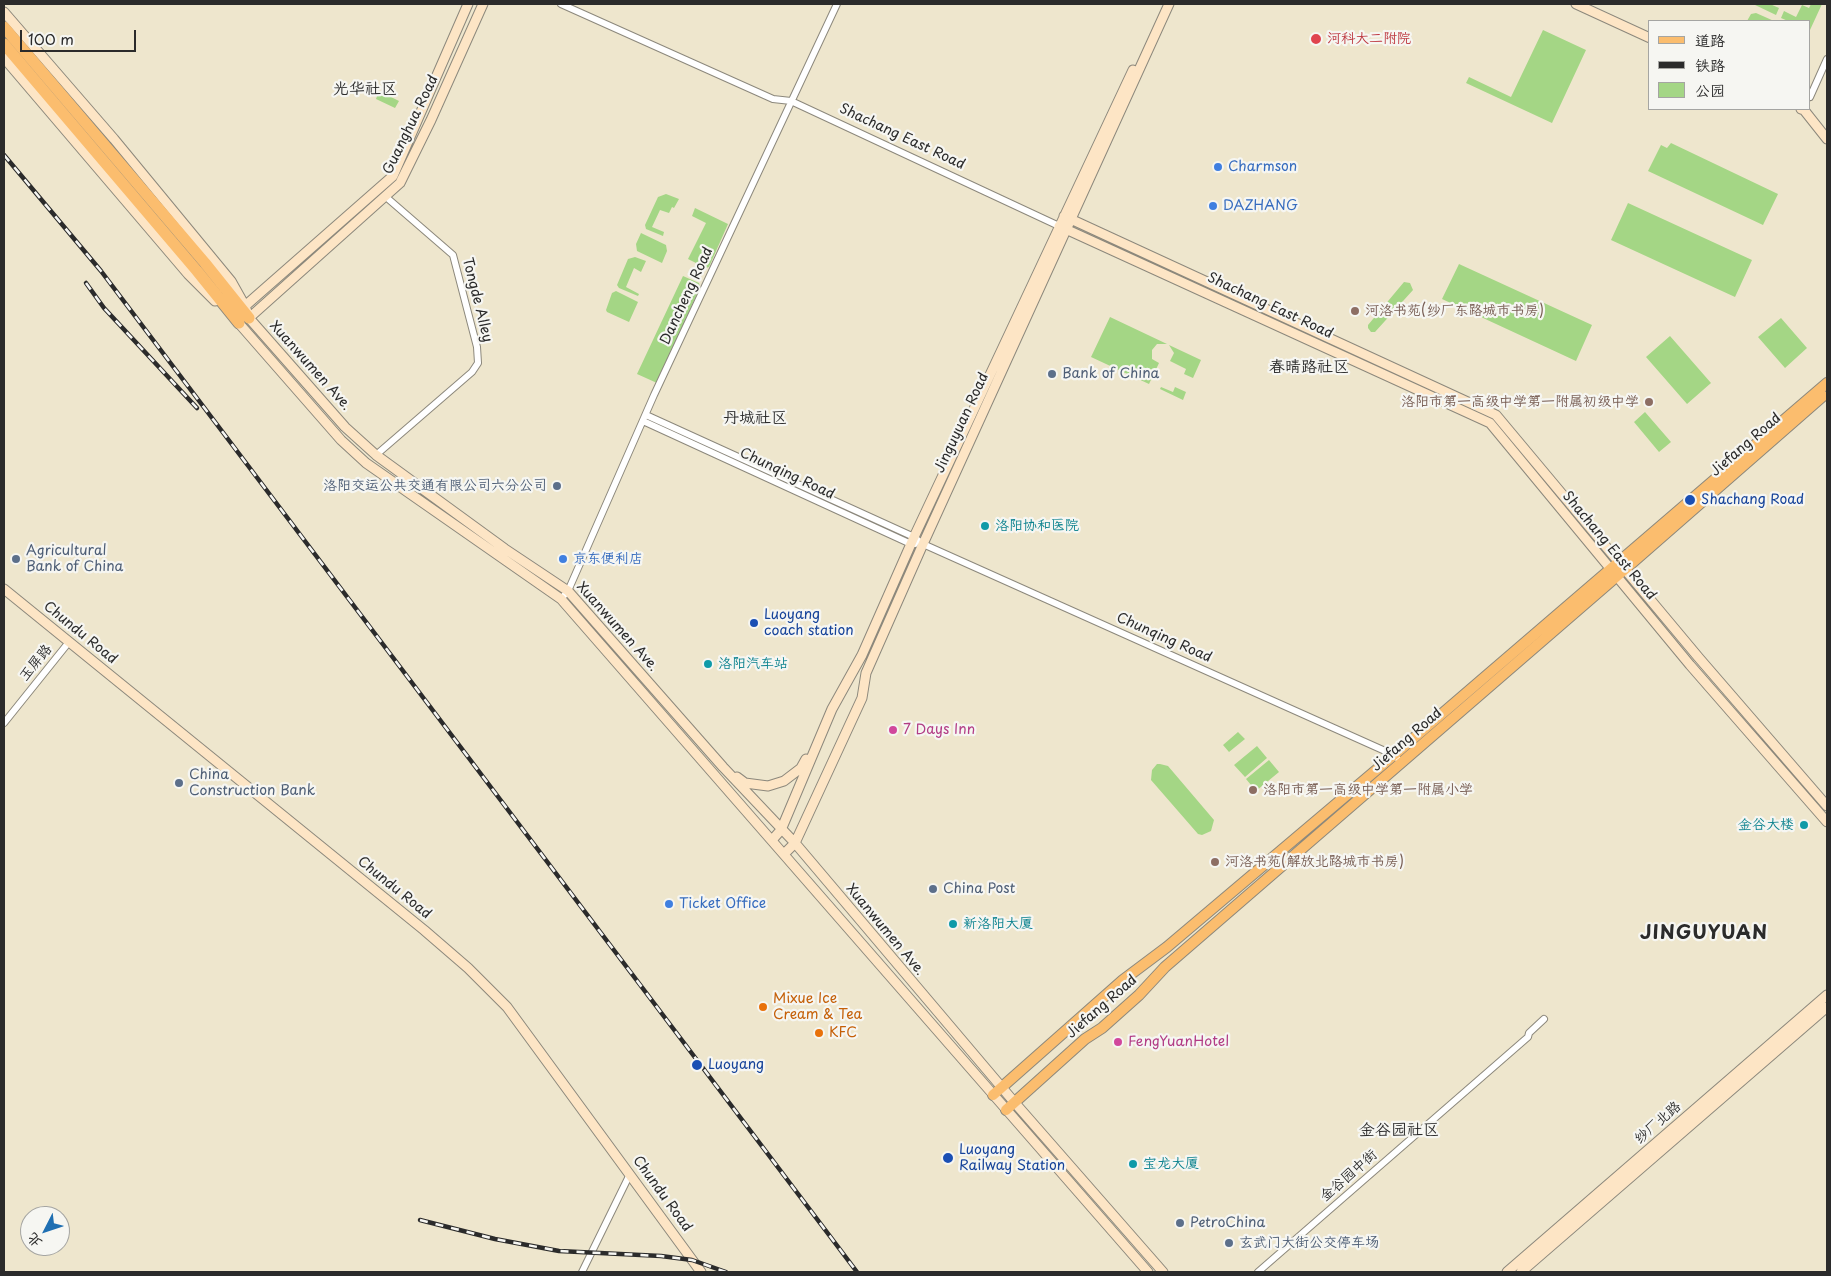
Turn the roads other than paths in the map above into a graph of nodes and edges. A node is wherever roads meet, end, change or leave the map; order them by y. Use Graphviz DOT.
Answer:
graph roads {
  1 [pos="468,4"];
  2 [pos="483,4"];
  3 [pos="561,4"];
  4 [pos="837,4"];
  5 [pos="1164,4"];
  6 [pos="1170,4"];
  7 [pos="1576,4"];
  8 [pos="4,12"];
  9 [pos="4,27"];
  10 [pos="1648,37"];
  11 [pos="4,44"];
  12 [pos="4,58"];
  13 [pos="1827,60"];
  14 [pos="1811,95"];
  15 [pos="792,101"];
  16 [pos="1804,110"];
  17 [pos="1827,139"];
  18 [pos="386,197"];
  19 [pos="1067,218"];
  20 [pos="1063,228"];
  21 [pos="201,267"];
  22 [pos="245,306"];
  23 [pos="244,321"];
  24 [pos="1827,383"];
  25 [pos="1827,392"];
  26 [pos="644,418"];
  27 [pos="376,455"];
  28 [pos="913,541"];
  29 [pos="923,544"];
  30 [pos="1622,566"];
  31 [pos="1613,574"];
  32 [pos="4,589"];
  33 [pos="568,591"];
  34 [pos="4,595"];
  35 [pos="561,599"];
  36 [pos="68,644"];
  37 [pos="4,723"];
  38 [pos="823,730"];
  39 [pos="1398,759"];
  40 [pos="723,767"];
  41 [pos="1827,806"];
  42 [pos="1827,822"];
  43 [pos="781,830"];
  44 [pos="772,840"];
  45 [pos="795,843"];
  46 [pos="784,854"];
  47 [pos="1827,995"];
  48 [pos="1827,1007"];
  49 [pos="1544,1020"];
  50 [pos="1002,1087"];
  51 [pos="993,1095"];
  52 [pos="1015,1103"];
  53 [pos="1006,1110"];
  54 [pos="629,1176"];
  55 [pos="582,1272"];
  56 [pos="697,1272"];
  57 [pos="702,1272"];
  58 [pos="1148,1272"];
  59 [pos="1163,1272"];
  60 [pos="1258,1272"];
  61 [pos="1507,1272"];
  62 [pos="1521,1272"];
  1 -- 22 [label="main road, Guanghua Road"];
  2 -- 18 [label="main road, Guanghua Road"];
  3 -- 15 [label="street, Shachang East Road"];
  4 -- 15 [label="street, Dancheng Road"];
  5 -- 19 [label="main road, Jinguyuan Road"];
  6 -- 19 [label="main road, Jinguyuan Road"];
  7 -- 10 [label="main road"];
  8 -- 22 [label="main road, Xuanwumen Ave."];
  9 -- 21 [label="highway"];
  11 -- 21 [label="highway"];
  12 -- 23 [label="main road, Xuanwumen Ave."];
  13 -- 14 [label="street"];
  15 -- 20 [label="street, Shachang East Road"];
  15 -- 26 [label="street, Dancheng Road"];
  16 -- 17 [label="main road"];
  18 -- 23 [label="main road, Guanghua Road"];
  18 -- 27 [label="street, Tongde Alley"];
  19 -- 20 [label="main road, Jinguyuan Road"];
  19 -- 30 [label="main road, Shachang East Road"];
  20 -- 28 [label="main road, Jinguyuan Road"];
  20 -- 29 [label="main road, Jinguyuan Road"];
  20 -- 31 [label="main road, Shachang East Road"];
  21 -- 23 [label="highway"];
  22 -- 23 [label="main road, Xuanwumen Ave."];
  23 -- 27 [label="main road, Xuanwumen Ave."];
  23 -- 35 [label="main road, Xuanwumen Ave."];
  24 -- 30 [label="main road, Jiefang Road"];
  25 -- 30 [label="main road, Jiefang Road"];
  26 -- 28 [label="street, Chunqing Road"];
  26 -- 33 [label="street, Dancheng Road"];
  27 -- 33 [label="main road, Xuanwumen Ave."];
  28 -- 29 [label="street, Chunqing Road"];
  28 -- 38 [label="main road, Jinguyuan Road"];
  29 -- 39 [label="street, Chunqing Road"];
  29 -- 45 [label="main road, Jinguyuan Road"];
  30 -- 31 [label="main road, Jiefang Road"];
  30 -- 41 [label="main road, Shachang East Road"];
  31 -- 39 [label="main road, Jiefang Road"];
  31 -- 42 [label="main road, Shachang East Road"];
  32 -- 36 [label="main road, Chundu Road"];
  33 -- 35 [label="street, Dancheng Road"];
  33 -- 40 [label="main road, Xuanwumen Ave."];
  34 -- 36 [label="main road, Chundu Road"];
  35 -- 44 [label="main road, Xuanwumen Ave."];
  36 -- 37 [label="street, 玉屏路"];
  36 -- 54 [label="main road, Chundu Road"];
  38 -- 40 [label="main road"];
  38 -- 43 [label="main road, Jinguyuan Road"];
  39 -- 50 [label="main road, Jiefang Road"];
  39 -- 52 [label="main road, Jiefang Road"];
  40 -- 43 [label="main road, Xuanwumen Ave."];
  43 -- 44 [label="main road, Jinguyuan Road"];
  43 -- 45 [label="main road, Xuanwumen Ave."];
  44 -- 46 [label="main road, Xuanwumen Ave."];
  45 -- 46 [label="main road, Jinguyuan Road"];
  45 -- 50 [label="main road, Xuanwumen Ave."];
  46 -- 51 [label="main road, Xuanwumen Ave."];
  47 -- 61 [label="main road, 纱厂北路"];
  48 -- 62 [label="main road, 纱厂北路"];
  49 -- 60 [label="street, 金谷园中街"];
  50 -- 51 [label="main road, Jiefang Road"];
  50 -- 52 [label="main road, Xuanwumen Ave."];
  51 -- 53 [label="main road, Xuanwumen Ave."];
  52 -- 53 [label="main road, Jiefang Road"];
  52 -- 59 [label="main road, Xuanwumen Ave."];
  53 -- 58 [label="main road, Xuanwumen Ave."];
  54 -- 55 [label="street"];
  54 -- 56 [label="main road, Chundu Road"];
  54 -- 57 [label="main road, Chundu Road"];
}
